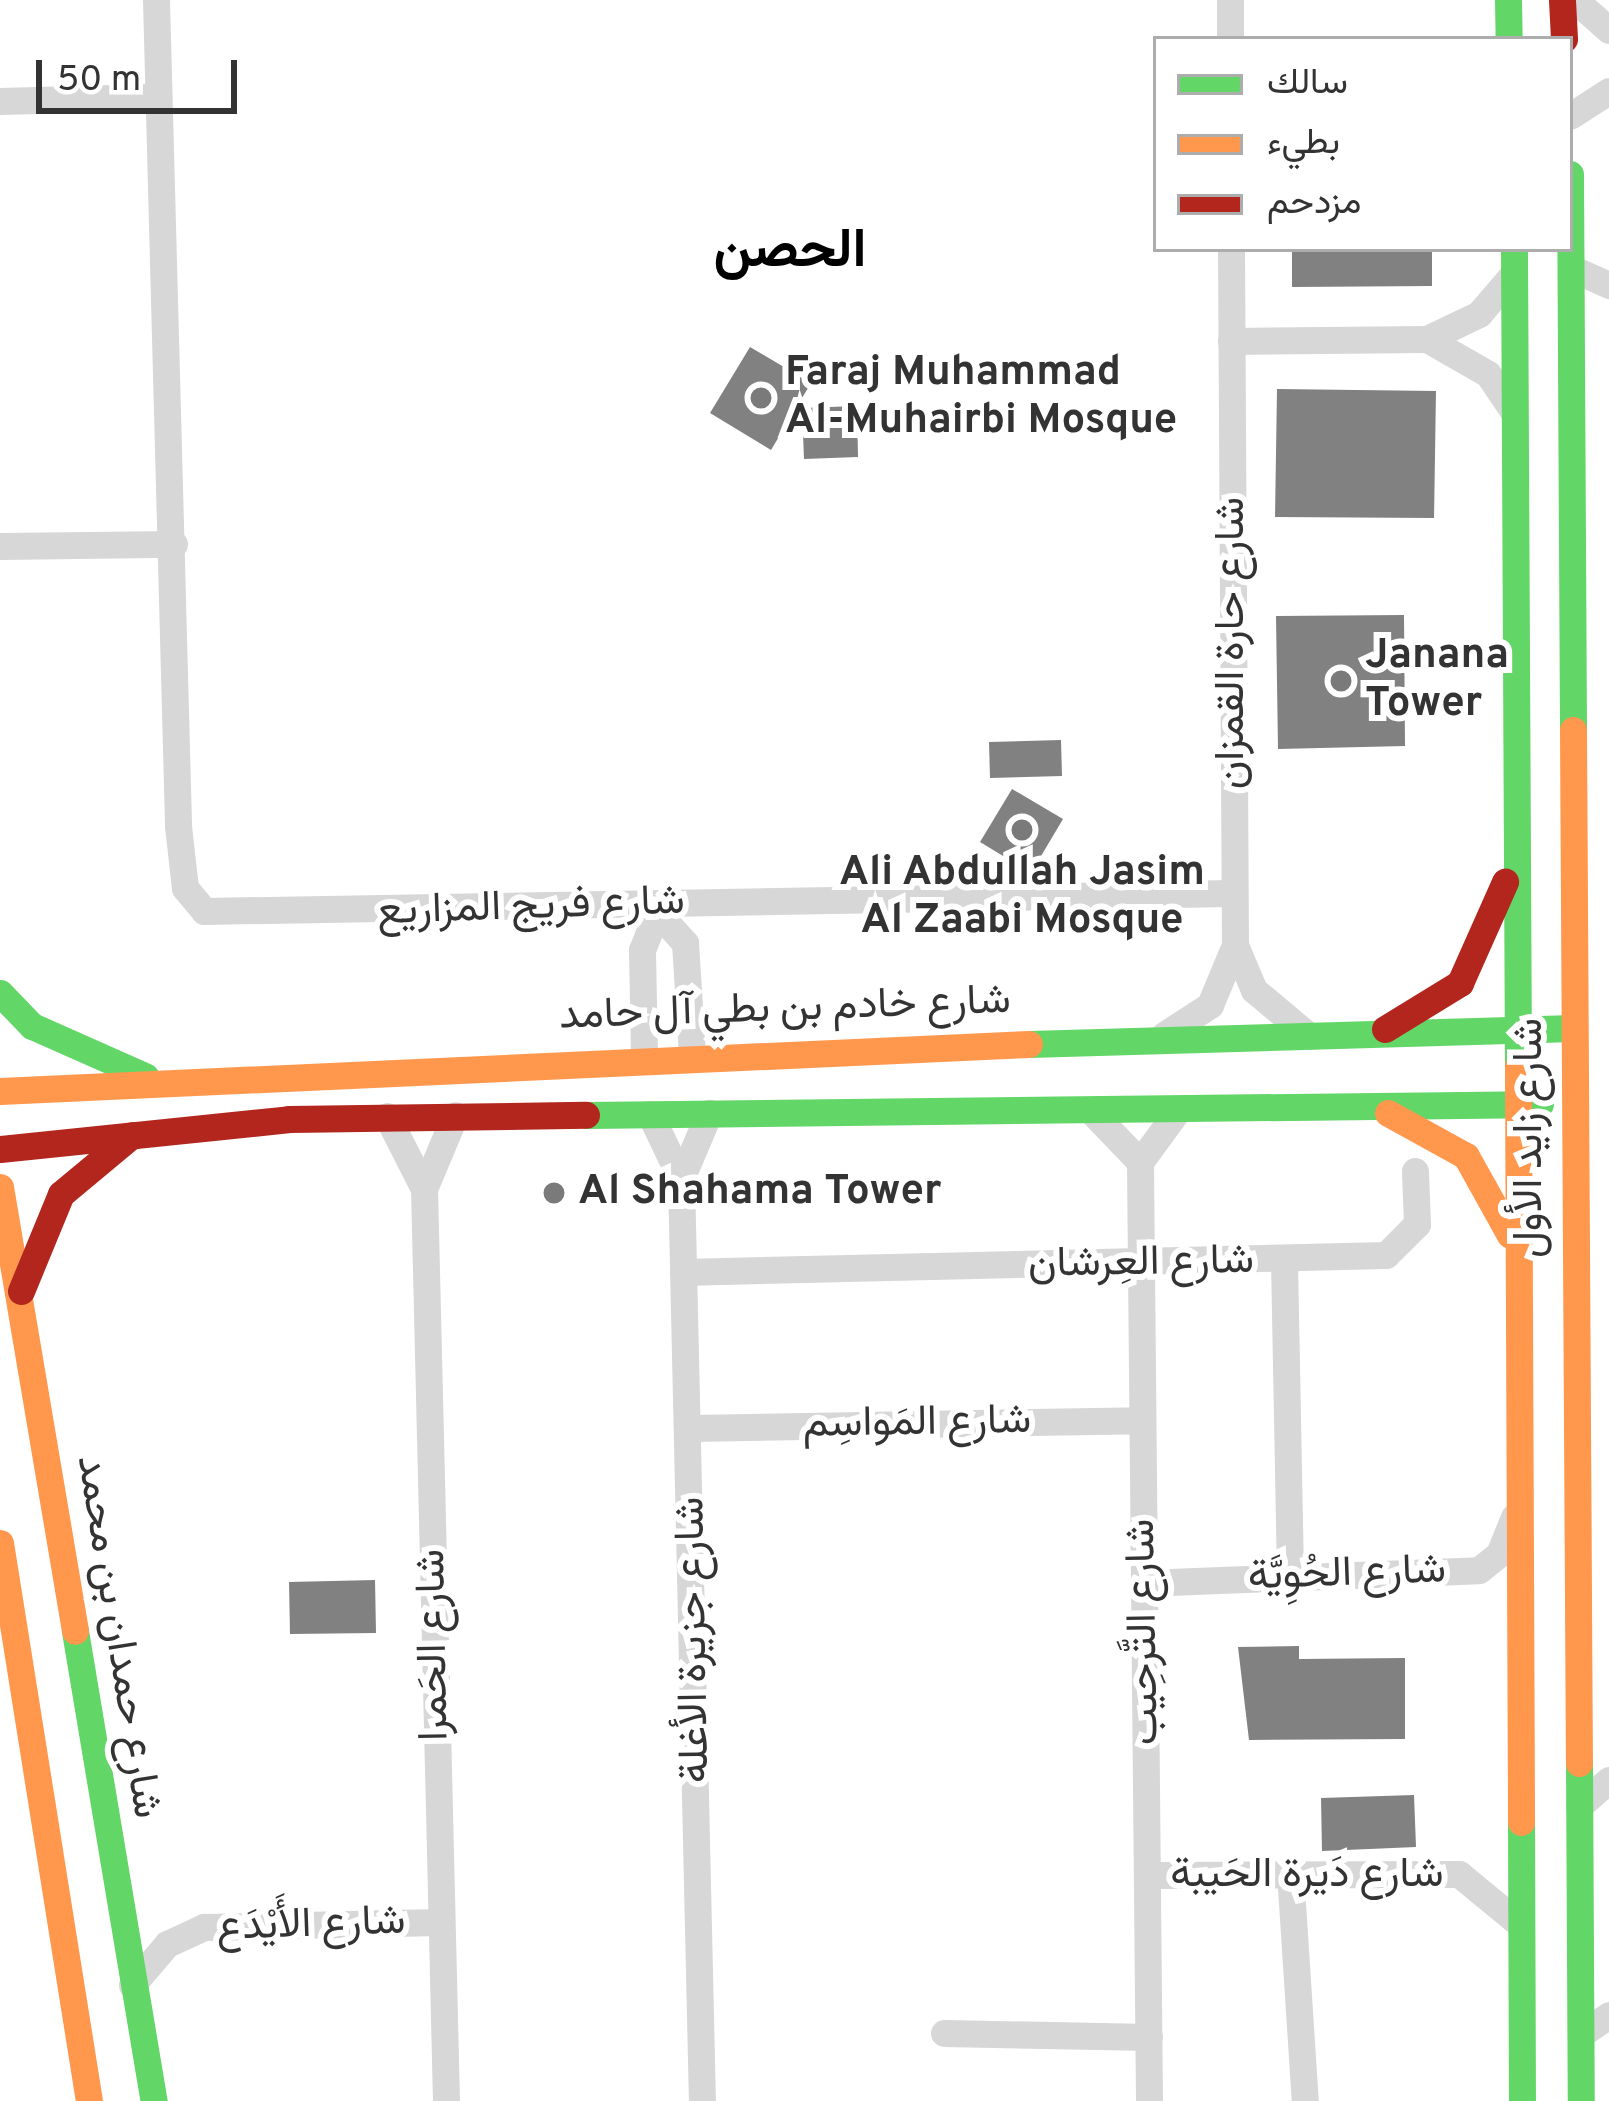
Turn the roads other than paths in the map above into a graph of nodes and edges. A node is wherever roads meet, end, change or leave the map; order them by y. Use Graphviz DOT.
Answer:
graph roads {
  1 [pos="156,0"];
  2 [pos="1230,0"];
  3 [pos="1508,0"];
  4 [pos="1562,0"];
  5 [pos="1576,0"];
  6 [pos="1609,30"];
  7 [pos="1230,36"];
  8 [pos="1509,36"];
  9 [pos="1564,36"];
  10 [pos="1609,91"];
  11 [pos="158,98"];
  12 [pos="0,101"];
  13 [pos="1573,114"];
  14 [pos="1231,252"];
  15 [pos="1571,252"];
  16 [pos="1515,260"];
  17 [pos="1571,268"];
  18 [pos="1609,285"];
  19 [pos="1427,339"];
  20 [pos="1231,341"];
  21 [pos="1515,414"];
  22 [pos="174,544"];
  23 [pos="0,546"];
  24 [pos="1514,855"];
  25 [pos="1233,893"];
  26 [pos="1235,945"];
  27 [pos="0,993"];
  28 [pos="1514,1028"];
  29 [pos="1574,1028"];
  30 [pos="1310,1036"];
  31 [pos="1368,1037"];
  32 [pos="1155,1039"];
  33 [pos="692,1054"];
  34 [pos="644,1055"];
  35 [pos="160,1082"];
  36 [pos="0,1091"];
  37 [pos="1572,1103"];
  38 [pos="1515,1104"];
  39 [pos="1365,1108"];
  40 [pos="1178,1110"];
  41 [pos="1091,1111"];
  42 [pos="709,1113"];
  43 [pos="650,1114"];
  44 [pos="455,1115"];
  45 [pos="387,1116"];
  46 [pos="151,1126"];
  47 [pos="0,1149"];
  48 [pos="1140,1162"];
  49 [pos="1415,1171"];
  50 [pos="681,1179"];
  51 [pos="0,1187"];
  52 [pos="424,1189"];
  53 [pos="1516,1253"];
  54 [pos="1284,1261"];
  55 [pos="1141,1266"];
  56 [pos="683,1272"];
  57 [pos="18,1302"];
  58 [pos="1142,1420"];
  59 [pos="691,1428"];
  60 [pos="1516,1514"];
  61 [pos="0,1544"];
  62 [pos="1290,1576"];
  63 [pos="1144,1583"];
  64 [pos="1609,1780"];
  65 [pos="1579,1806"];
  66 [pos="1290,1873"];
  67 [pos="1147,1875"];
  68 [pos="440,1922"];
  69 [pos="1521,1925"];
  70 [pos="1579,1947"];
  71 [pos="1609,1970"];
  72 [pos="132,1984"];
  73 [pos="1609,2015"];
  74 [pos="944,2032"];
  75 [pos="1581,2034"];
  76 [pos="1149,2037"];
  77 [pos="89,2101"];
  78 [pos="154,2101"];
  79 [pos="446,2101"];
  80 [pos="702,2101"];
  81 [pos="1149,2101"];
  82 [pos="1304,2101"];
  83 [pos="1522,2101"];
  84 [pos="1581,2101"];
  1 -- 11 [label="street, شارع فريج المزاريع"];
  2 -- 7 [label="street"];
  3 -- 8 [label="main road"];
  4 -- 9 [label="main road"];
  5 -- 6 [label="street"];
  10 -- 13 [label="street"];
  11 -- 12 [label="street"];
  11 -- 22 [label="street, شارع فريج المزاريع"];
  14 -- 20 [label="street, شارع حارة القمزان"];
  15 -- 17 [label="main road, شارع زايد الأول"];
  16 -- 19 [label="street"];
  16 -- 21 [label="main road, شارع زايد الأول"];
  17 -- 18 [label="street"];
  17 -- 29 [label="main road, شارع زايد الأول"];
  19 -- 20 [label="street"];
  19 -- 21 [label="street"];
  20 -- 25 [label="street, شارع حارة القمزان"];
  21 -- 24 [label="main road, شارع زايد الأول"];
  22 -- 23 [label="street"];
  22 -- 25 [label="street, شارع فريج المزاريع"];
  24 -- 28 [label="main road, شارع زايد الأول"];
  24 -- 31 [label="main road"];
  25 -- 26 [label="street, شارع حارة القمزان"];
  26 -- 30 [label="street, شارع حارة القمزان"];
  26 -- 32 [label="street, شارع حارة القمزان"];
  27 -- 35 [label="main road"];
  28 -- 29 [label="main road, شارع خادم بن بطي آل حامد"];
  28 -- 31 [label="main road, شارع خادم بن بطي آل حامد"];
  28 -- 38 [label="main road, شارع زايد الأول"];
  29 -- 37 [label="main road, شارع زايد الأول"];
  30 -- 31 [label="main road, شارع خادم بن بطي آل حامد"];
  30 -- 32 [label="main road, شارع خادم بن بطي آل حامد"];
  32 -- 33 [label="main road, شارع خادم بن بطي آل حامد"];
  33 -- 34 [label="main road, شارع خادم بن بطي آل حامد"];
  33 -- 34 [label="street"];
  34 -- 35 [label="main road, شارع خادم بن بطي آل حامد"];
  35 -- 36 [label="main road, شارع خادم بن بطي آل حامد"];
  37 -- 38 [label="main road"];
  37 -- 65 [label="main road, شارع زايد الأول"];
  38 -- 39 [label="main road"];
  38 -- 53 [label="main road, شارع زايد الأول"];
  39 -- 40 [label="main road"];
  39 -- 53 [label="main road"];
  40 -- 41 [label="main road"];
  40 -- 48 [label="street"];
  41 -- 42 [label="main road"];
  41 -- 48 [label="street"];
  42 -- 43 [label="main road"];
  42 -- 50 [label="street, شارع جزيرة الأغلة"];
  43 -- 44 [label="main road"];
  43 -- 50 [label="street, شارع جزيرة الأغلة"];
  44 -- 45 [label="main road"];
  44 -- 52 [label="street, شارع الحَمرا"];
  45 -- 46 [label="main road"];
  45 -- 52 [label="street, شارع الحَمرا"];
  46 -- 47 [label="main road"];
  46 -- 57 [label="main road"];
  48 -- 55 [label="street, شارع التَّرحِيب"];
  49 -- 54 [label="street"];
  50 -- 56 [label="street, شارع جزيرة الأغلة"];
  51 -- 57 [label="main road, شارع حمدان بن محمد"];
  52 -- 68 [label="street, شارع الحَمرا"];
  53 -- 60 [label="main road, شارع زايد الأول"];
  54 -- 55 [label="street, شارع العِرشان"];
  54 -- 62 [label="street, شارع العِرشان"];
  55 -- 56 [label="street, شارع العِرشان"];
  55 -- 58 [label="street, شارع التَّرحِيب"];
  56 -- 59 [label="street, شارع جزيرة الأغلة"];
  57 -- 72 [label="main road, شارع حمدان بن محمد"];
  58 -- 59 [label="street, شارع المَواسِم"];
  58 -- 63 [label="street, شارع التَّرحِيب"];
  59 -- 80 [label="street, شارع جزيرة الأغلة"];
  60 -- 62 [label="street, شارع الحُوِيَّة"];
  60 -- 69 [label="main road, شارع زايد الأول"];
  61 -- 77 [label="main road"];
  62 -- 63 [label="street, شارع الحُوِيَّة"];
  63 -- 67 [label="street, شارع التَّرحِيب"];
  64 -- 65 [label="street"];
  65 -- 70 [label="main road, شارع زايد الأول"];
  66 -- 67 [label="street, شارع دَيرة الحَيبة"];
  66 -- 69 [label="street, شارع دَيرة الحَيبة"];
  66 -- 82 [label="street"];
  67 -- 76 [label="street, شارع التَّرحِيب"];
  68 -- 72 [label="street, شارع الأَيْدَع"];
  68 -- 79 [label="street, شارع الحَمرا"];
  69 -- 83 [label="main road, شارع زايد الأول"];
  70 -- 71 [label="street"];
  70 -- 75 [label="main road, شارع زايد الأول"];
  72 -- 78 [label="main road, شارع حمدان بن محمد"];
  73 -- 75 [label="street"];
  74 -- 76 [label="street"];
  75 -- 84 [label="main road, شارع زايد الأول"];
  76 -- 81 [label="street, شارع التَّرحِيب"];
}
